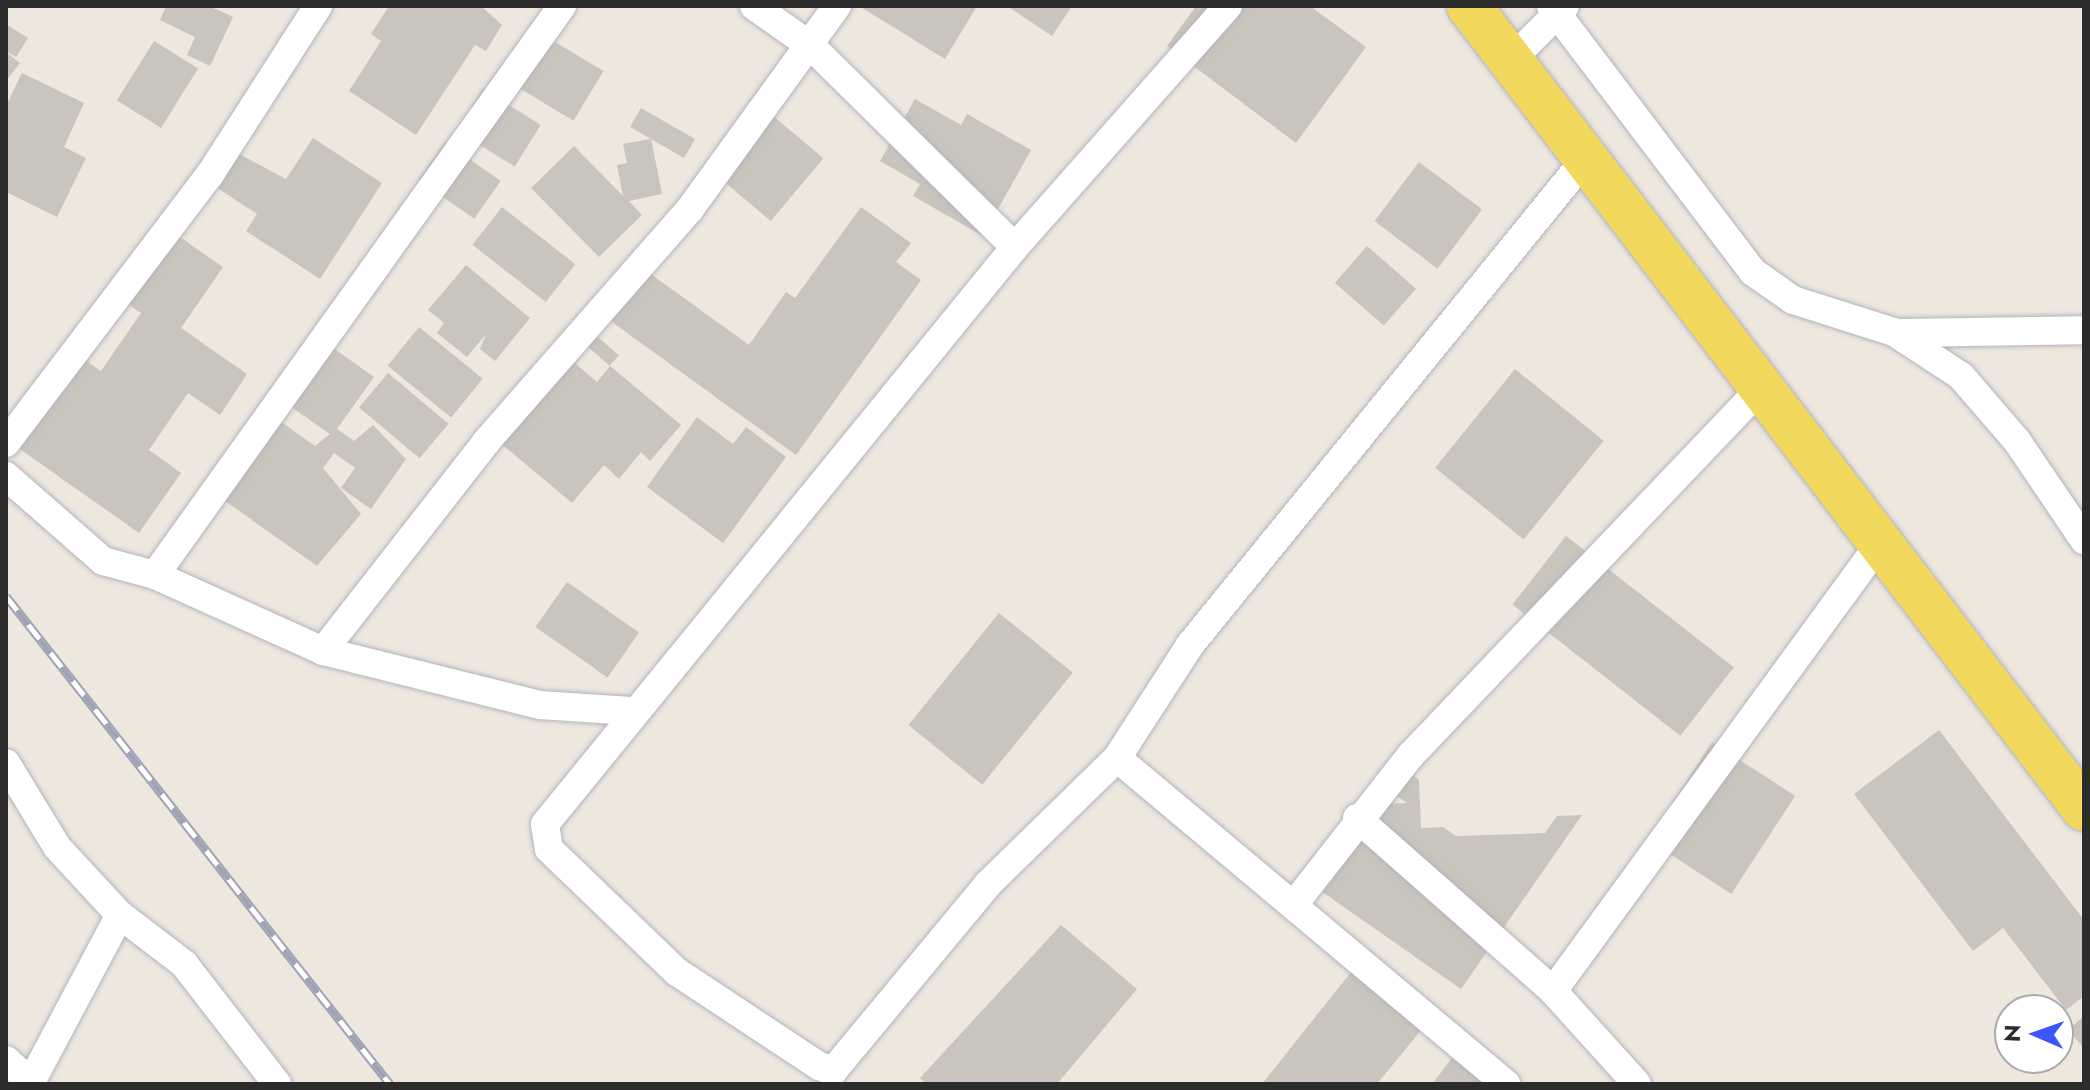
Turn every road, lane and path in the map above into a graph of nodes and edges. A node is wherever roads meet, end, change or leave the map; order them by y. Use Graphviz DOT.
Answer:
graph roads {
  1 [pos="318,6"];
  2 [pos="562,6"];
  3 [pos="754,6"];
  4 [pos="837,6"];
  5 [pos="1228,6"];
  6 [pos="1469,6"];
  7 [pos="1558,9"];
  8 [pos="811,46"];
  9 [pos="1511,60"];
  10 [pos="1587,157"];
  11 [pos="1015,247"];
  12 [pos="2084,330"];
  13 [pos="1894,332"];
  14 [pos="1762,387"];
  15 [pos="6,443"];
  16 [pos="6,476"];
  17 [pos="1883,539"];
  18 [pos="2084,540"];
  19 [pos="155,575"];
  20 [pos="323,651"];
  21 [pos="631,711"];
  22 [pos="1117,758"];
  23 [pos="9,784"];
  24 [pos="2084,809"];
  25 [pos="1357,818"];
  26 [pos="1296,902"];
  27 [pos="120,915"];
  28 [pos="1553,991"];
  29 [pos="6,1060"];
  30 [pos="842,1078"];
  31 [pos="32,1083"];
  32 [pos="277,1084"];
  33 [pos="1506,1084"];
  34 [pos="1637,1084"];
  1 -- 15 [label="street"];
  2 -- 19 [label="street"];
  3 -- 8 [label="street"];
  4 -- 8 [label="street"];
  5 -- 11 [label="street"];
  6 -- 9 [label="main road"];
  7 -- 9 [label="street"];
  7 -- 13 [label="street"];
  8 -- 11 [label="street"];
  8 -- 20 [label="street"];
  9 -- 10 [label="main road"];
  10 -- 14 [label="main road"];
  10 -- 22 [label="street"];
  11 -- 21 [label="street"];
  12 -- 13 [label="street"];
  13 -- 18 [label="street"];
  14 -- 17 [label="main road"];
  14 -- 25 [label="street"];
  16 -- 19 [label="street"];
  17 -- 24 [label="main road"];
  17 -- 28 [label="street"];
  19 -- 20 [label="street"];
  20 -- 21 [label="street"];
  21 -- 30 [label="street"];
  22 -- 26 [label="street"];
  22 -- 30 [label="street"];
  23 -- 27 [label="street"];
  25 -- 26 [label="street"];
  25 -- 28 [label="street"];
  26 -- 33 [label="street"];
  27 -- 31 [label="street"];
  27 -- 32 [label="street"];
  28 -- 34 [label="street"];
  29 -- 31 [label="street"];
}
